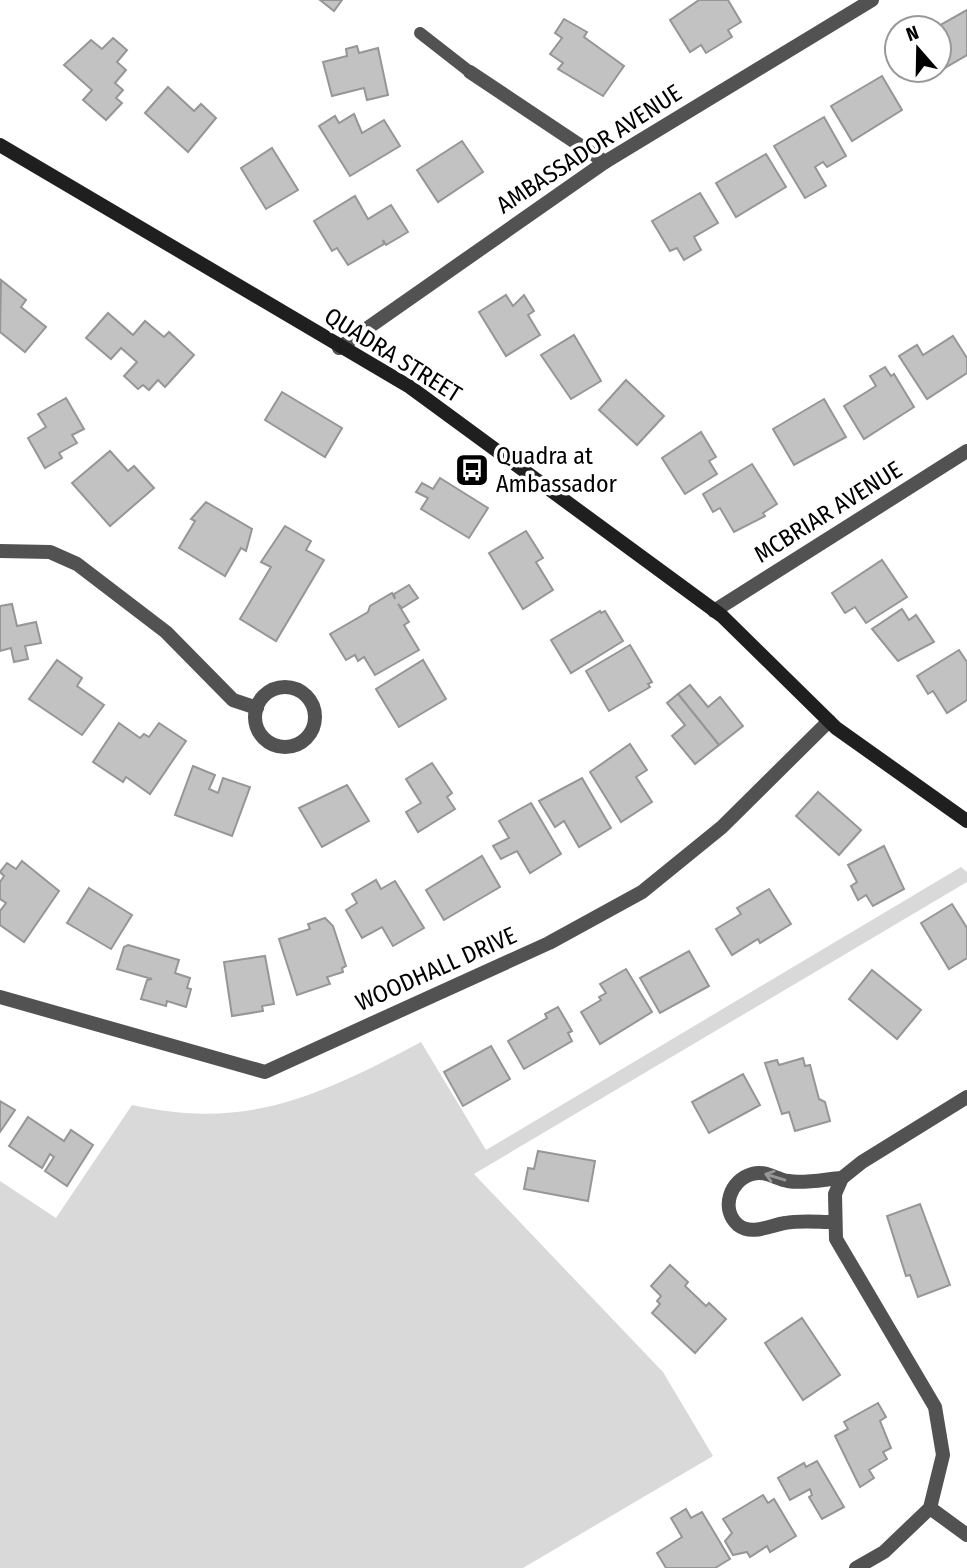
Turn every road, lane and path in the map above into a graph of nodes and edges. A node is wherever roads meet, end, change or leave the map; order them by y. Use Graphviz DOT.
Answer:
graph roads {
  1 [pos="872,0"];
  2 [pos="419,33"];
  3 [pos="470,72"];
  4 [pos="0,145"];
  5 [pos="605,162"];
  6 [pos="339,348"];
  7 [pos="967,451"];
  8 [pos="0,551"];
  9 [pos="714,611"];
  10 [pos="257,708"];
  11 [pos="828,721"];
  12 [pos="967,821"];
  13 [pos="0,997"];
  14 [pos="967,1097"];
  15 [pos="842,1178"];
  16 [pos="834,1222"];
  17 [pos="930,1508"];
  18 [pos="967,1535"];
  19 [pos="856,1568"];
  1 -- 5 [label="street, AMBASSADOR AVENUE"];
  2 -- 3 [label="lane"];
  3 -- 5 [label="street"];
  4 -- 6 [label="main road, QUADRA STREET"];
  5 -- 6 [label="street, AMBASSADOR AVENUE"];
  6 -- 9 [label="main road, QUADRA STREET"];
  7 -- 9 [label="street, MCBRIAR AVENUE"];
  8 -- 10 [label="street"];
  9 -- 11 [label="main road, QUADRA STREET"];
  10 -- 10 [label="street"];
  11 -- 12 [label="main road, QUADRA STREET"];
  11 -- 13 [label="street, WOODHALL DRIVE"];
  14 -- 15 [label="street"];
  15 -- 16 [label="street"];
  15 -- 16 [label="street, one-way"];
  16 -- 17 [label="street"];
  17 -- 18 [label="street"];
  17 -- 19 [label="street"];
}
